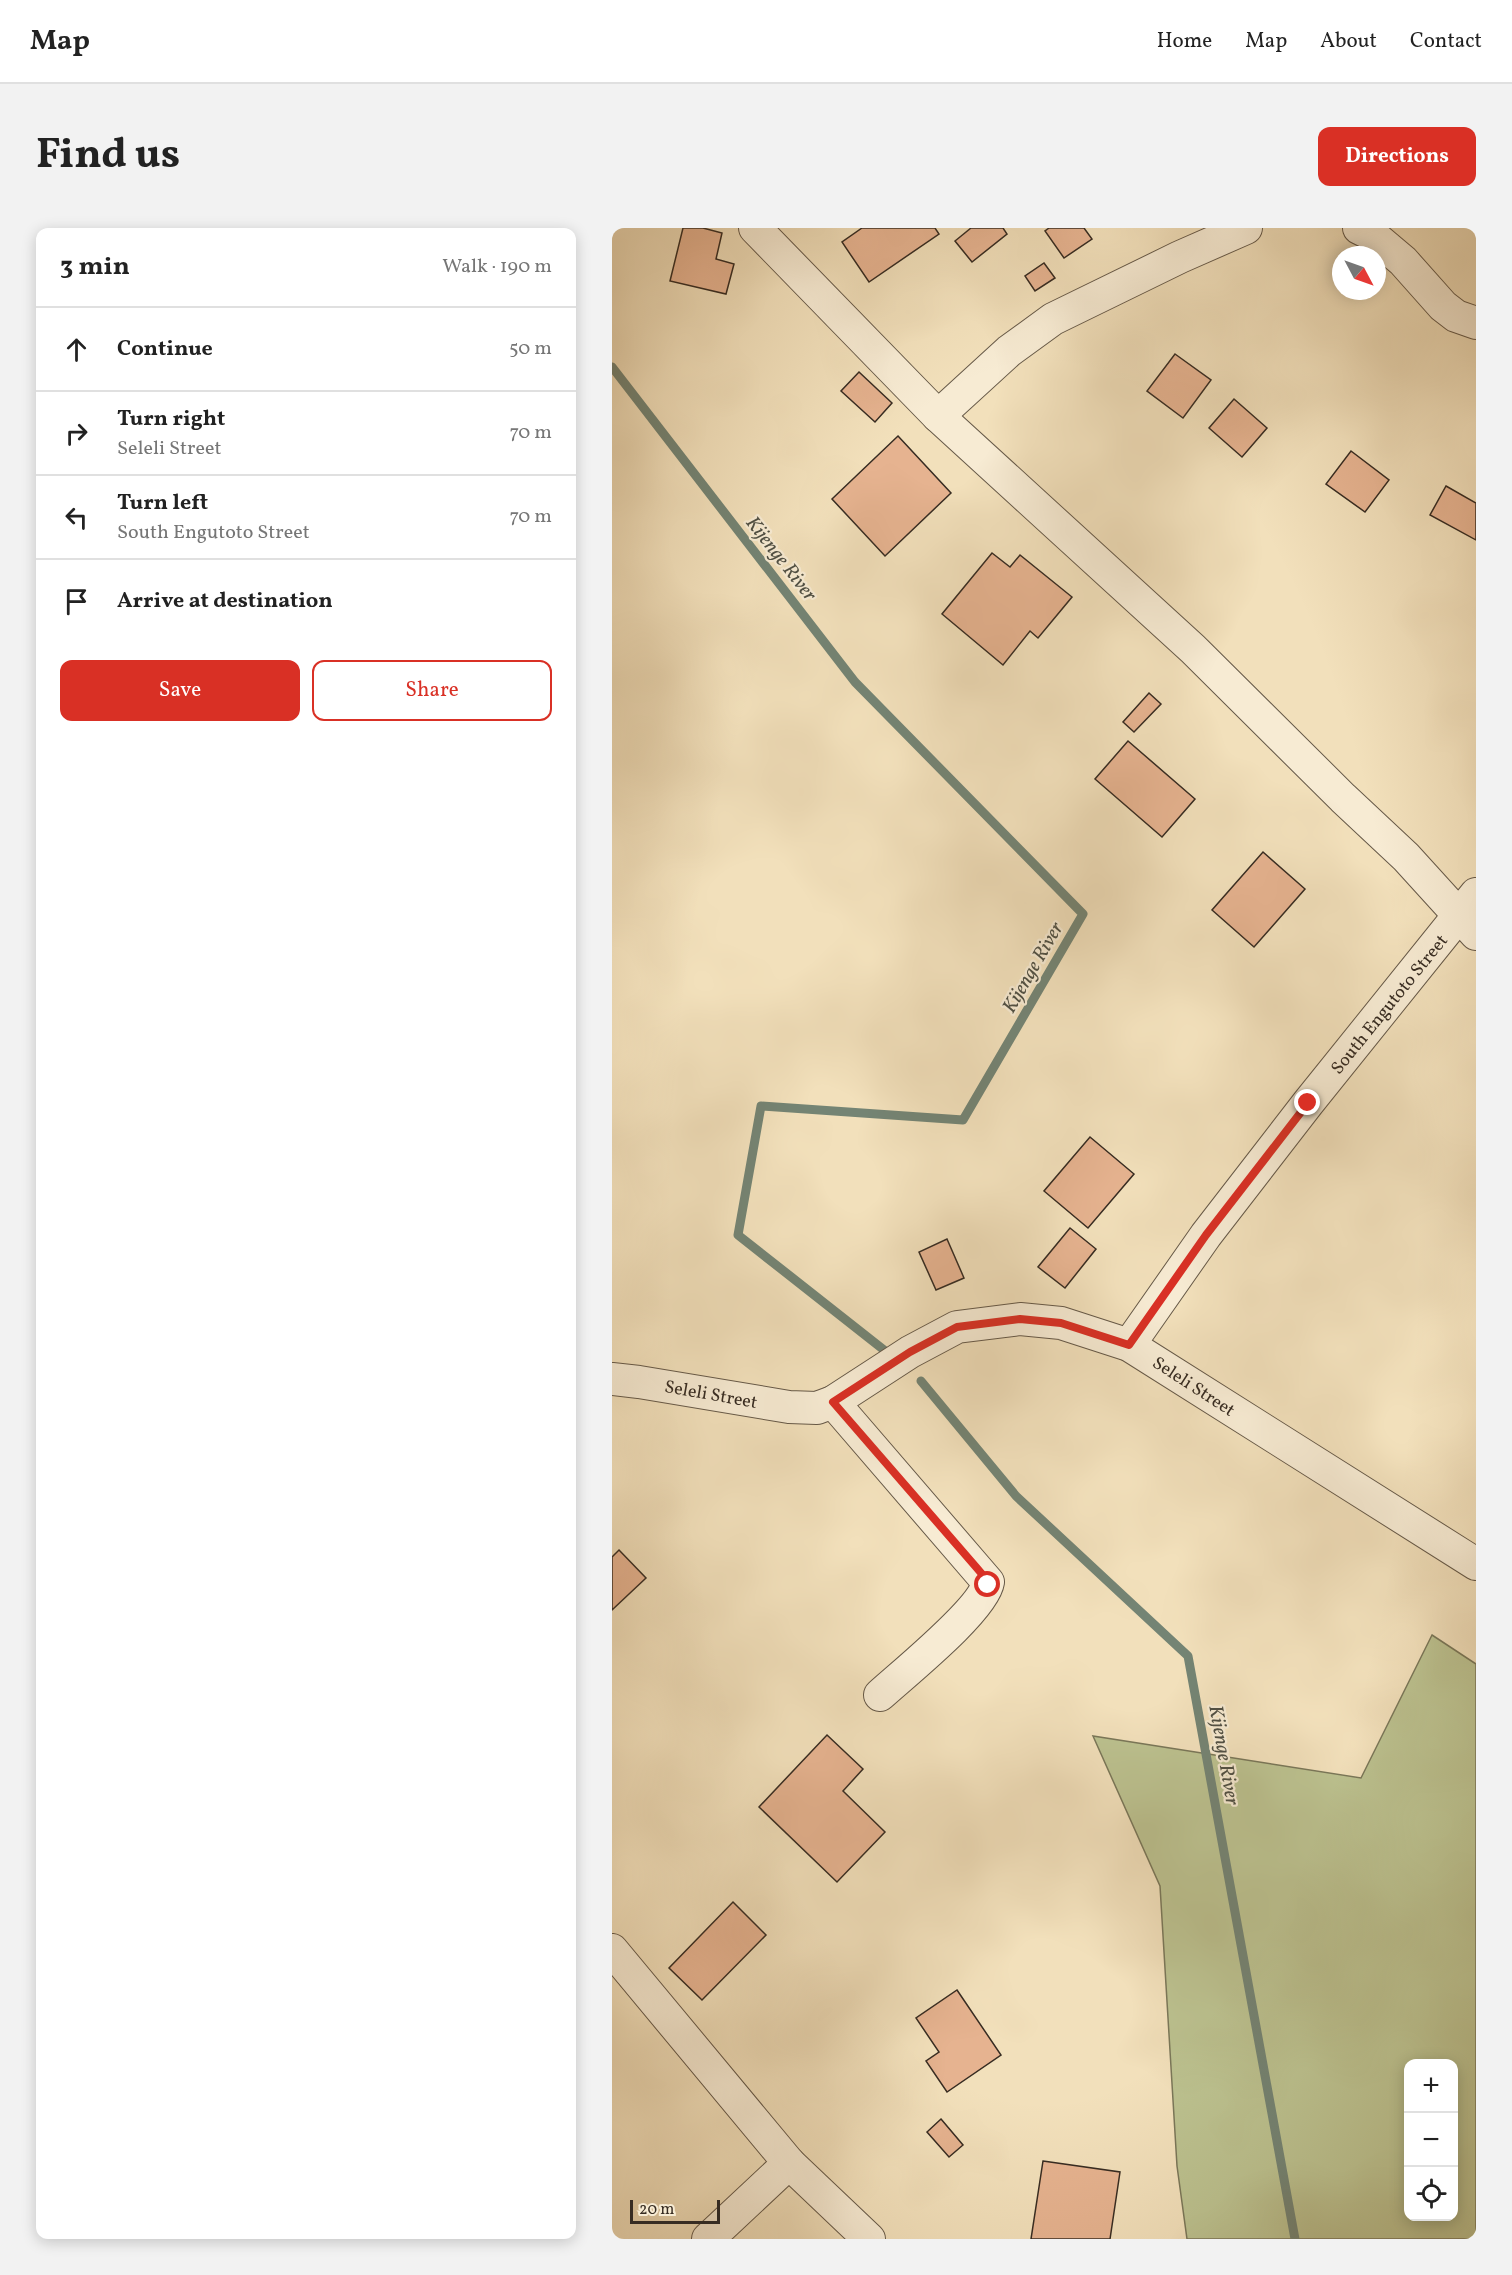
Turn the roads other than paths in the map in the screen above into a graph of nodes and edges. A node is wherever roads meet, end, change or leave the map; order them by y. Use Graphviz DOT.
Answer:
graph roads {
  1 [pos="755,228"];
  2 [pos="1246,228"];
  3 [pos="1359,228"];
  4 [pos="1476,323"];
  5 [pos="938,416"];
  6 [pos="1470,914"];
  7 [pos="1129,1345"];
  8 [pos="612,1379"];
  9 [pos="833,1402"];
  10 [pos="1476,1564"];
  11 [pos="880,1695"];
  12 [pos="612,1950"];
  13 [pos="789,2163"];
  14 [pos="708,2239"];
  15 [pos="868,2239"];
  1 -- 5 [label="street"];
  2 -- 5 [label="street"];
  3 -- 4 [label="street"];
  5 -- 6 [label="street"];
  6 -- 7 [label="street, South Engutoto Street"];
  7 -- 9 [label="street, Seleli Street"];
  7 -- 10 [label="street, Seleli Street"];
  8 -- 9 [label="street, Seleli Street"];
  9 -- 11 [label="street"];
  12 -- 13 [label="street"];
  13 -- 14 [label="street"];
  13 -- 15 [label="street"];
}
